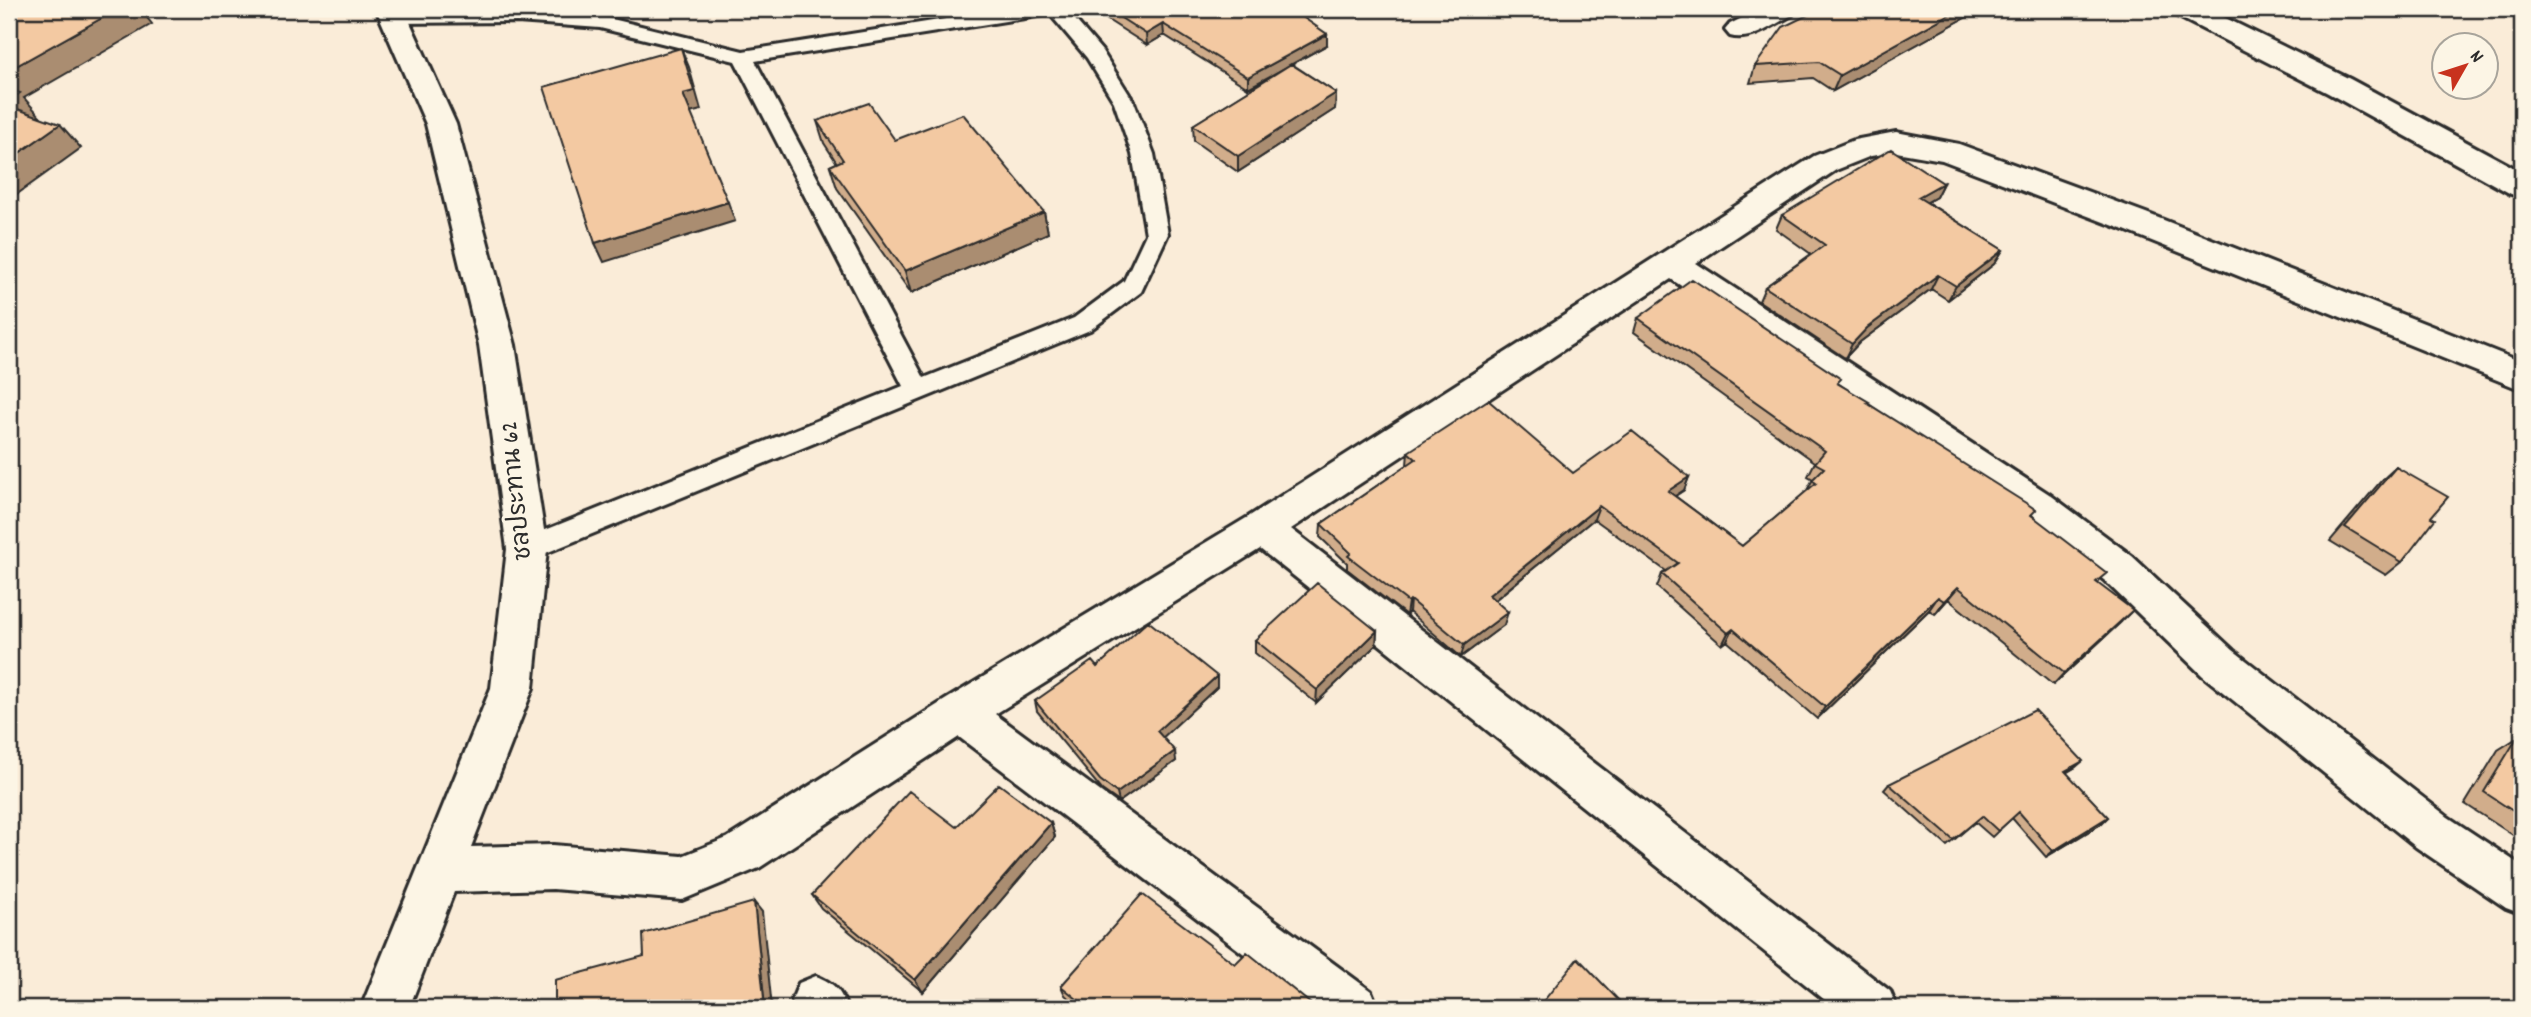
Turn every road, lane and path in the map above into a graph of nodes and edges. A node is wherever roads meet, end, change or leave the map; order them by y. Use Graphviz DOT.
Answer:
graph roads {
  1 [pos="1045,9"];
  2 [pos="1056,9"];
  3 [pos="1783,9"];
  4 [pos="2185,9"];
  5 [pos="391,13"];
  6 [pos="1740,30"];
  7 [pos="743,57"];
  8 [pos="2522,187"];
  9 [pos="1671,262"];
  10 [pos="2522,376"];
  11 [pos="918,391"];
  12 [pos="1262,528"];
  13 [pos="527,549"];
  14 [pos="960,713"];
  15 [pos="440,870"];
  16 [pos="2522,892"];
  17 [pos="385,1008"];
  18 [pos="1354,1008"];
  19 [pos="1873,1008"];
  1 -- 7 [label="lane"];
  2 -- 11 [label="lane"];
  3 -- 6 [label="street"];
  4 -- 8 [label="street"];
  5 -- 7 [label="lane"];
  5 -- 13 [label="street, ชลประทาน 62"];
  7 -- 11 [label="lane"];
  9 -- 10 [label="street"];
  9 -- 12 [label="street"];
  9 -- 16 [label="street"];
  11 -- 13 [label="lane"];
  12 -- 14 [label="street"];
  12 -- 19 [label="street"];
  13 -- 15 [label="street, ชลประทาน 62"];
  14 -- 15 [label="street"];
  14 -- 18 [label="street"];
  15 -- 17 [label="street, ชลประทาน 62"];
}
